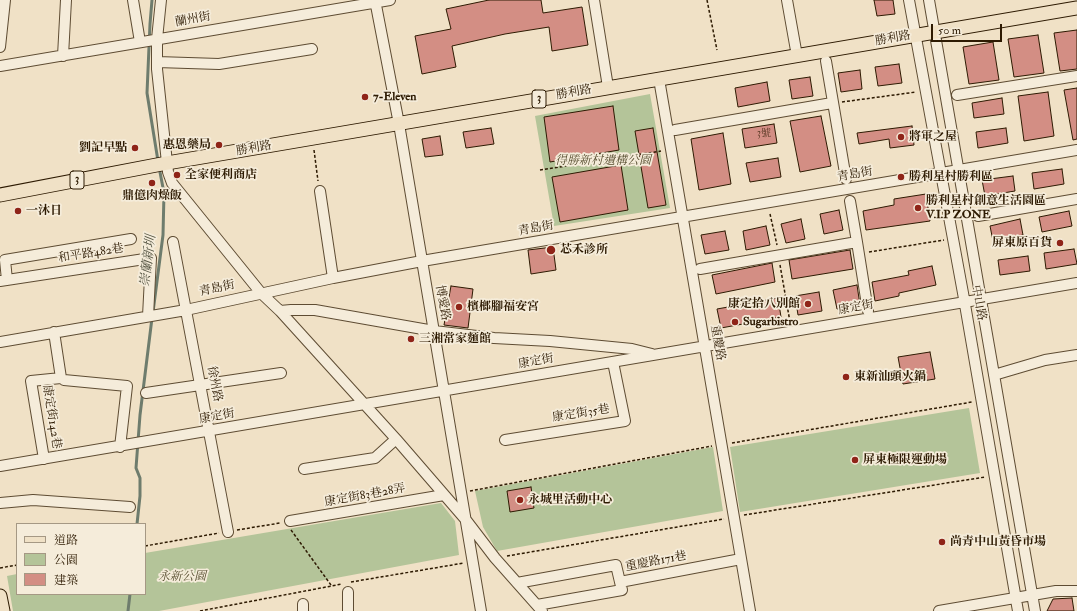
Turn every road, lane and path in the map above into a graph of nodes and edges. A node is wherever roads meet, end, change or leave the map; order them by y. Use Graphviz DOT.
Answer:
graph roads {
  1 [pos="5,0"];
  2 [pos="66,0"];
  3 [pos="133,0"];
  4 [pos="161,0"];
  5 [pos="390,0"];
  6 [pos="594,0"];
  7 [pos="707,0"];
  8 [pos="787,0"];
  9 [pos="909,0"];
  10 [pos="930,0"];
  11 [pos="375,1"];
  12 [pos="1077,8"];
  13 [pos="935,32"];
  14 [pos="915,35"];
  15 [pos="149,41"];
  16 [pos="0,47"];
  17 [pos="312,49"];
  18 [pos="717,50"];
  19 [pos="63,56"];
  20 [pos="796,56"];
  21 [pos="826,61"];
  22 [pos="157,62"];
  23 [pos="0,66"];
  24 [pos="1077,76"];
  25 [pos="659,79"];
  26 [pos="608,88"];
  27 [pos="917,92"];
  28 [pos="958,95"];
  29 [pos="832,103"];
  30 [pos="399,124"];
  31 [pos="675,130"];
  32 [pos="312,139"];
  33 [pos="663,150"];
  34 [pos="1077,150"];
  35 [pos="162,164"];
  36 [pos="540,170"];
  37 [pos="958,170"];
  38 [pos="942,173"];
  39 [pos="846,179"];
  40 [pos="320,191"];
  41 [pos="0,194"];
  42 [pos="1077,199"];
  43 [pos="850,201"];
  44 [pos="770,214"];
  45 [pos="978,216"];
  46 [pos="683,217"];
  47 [pos="131,239"];
  48 [pos="944,240"];
  49 [pos="173,242"];
  50 [pos="857,242"];
  51 [pos="859,253"];
  52 [pos="778,255"];
  53 [pos="422,261"];
  54 [pos="700,269"];
  55 [pos="332,278"];
  56 [pos="4,280"];
  57 [pos="1077,283"];
  58 [pos="261,293"];
  59 [pos="981,299"];
  60 [pos="965,302"];
  61 [pos="186,310"];
  62 [pos="280,311"];
  63 [pos="868,311"];
  64 [pos="152,315"];
  65 [pos="790,324"];
  66 [pos="434,331"];
  67 [pos="54,332"];
  68 [pos="0,342"];
  69 [pos="705,346"];
  70 [pos="656,355"];
  71 [pos="1077,355"];
  72 [pos="613,362"];
  73 [pos="282,373"];
  74 [pos="994,375"];
  75 [pos="64,380"];
  76 [pos="200,385"];
  77 [pos="444,391"];
  78 [pos="146,393"];
  79 [pos="365,405"];
  80 [pos="210,431"];
  81 [pos="396,440"];
  82 [pos="505,440"];
  83 [pos="120,447"];
  84 [pos="44,459"];
  85 [pos="0,466"];
  86 [pos="304,469"];
  87 [pos="444,495"];
  88 [pos="0,503"];
  89 [pos="130,507"];
  90 [pos="466,520"];
  91 [pos="290,525"];
  92 [pos="228,532"];
  93 [pos="741,559"];
  94 [pos="473,561"];
  95 [pos="16,565"];
  96 [pos="0,568"];
  97 [pos="620,582"];
  98 [pos="517,583"];
  99 [pos="331,586"];
  100 [pos="1077,591"];
  101 [pos="348,592"];
  102 [pos="1032,595"];
  103 [pos="0,596"];
  104 [pos="1015,598"];
  105 [pos="540,608"];
  106 [pos="3,611"];
  107 [pos="200,611"];
  108 [pos="348,611"];
  109 [pos="481,611"];
  110 [pos="750,611"];
  111 [pos="939,611"];
  112 [pos="1018,611"];
  113 [pos="1035,611"];
  1 -- 16 [label="street"];
  2 -- 19 [label="street"];
  3 -- 15 [label="street"];
  4 -- 15 [label="street"];
  5 -- 11 [label="street, 蘭州街"];
  6 -- 26 [label="street"];
  7 -- 18 [label="path"];
  8 -- 20 [label="street"];
  9 -- 14 [label="street, 中山路"];
  10 -- 13 [label="street, 中山路"];
  11 -- 15 [label="street, 蘭州街"];
  11 -- 30 [label="street, 博愛路"];
  12 -- 13 [label="main road, 勝利路 / 3"];
  13 -- 14 [label="main road, 勝利路 / 3"];
  13 -- 37 [label="street, 中山路"];
  14 -- 20 [label="main road, 勝利路 / 3"];
  14 -- 38 [label="street, 中山路"];
  15 -- 19 [label="street, 蘭州街"];
  15 -- 22 [label="street"];
  17 -- 22 [label="street"];
  19 -- 23 [label="street, 蘭州街"];
  20 -- 25 [label="main road, 勝利路 / 3"];
  21 -- 29 [label="street"];
  22 -- 35 [label="street"];
  24 -- 28 [label="street"];
  25 -- 26 [label="main road, 勝利路 / 3"];
  25 -- 46 [label="street, 重慶路"];
  26 -- 30 [label="main road, 勝利路 / 3"];
  27 -- 29 [label="path"];
  29 -- 31 [label="street"];
  29 -- 39 [label="street"];
  30 -- 32 [label="main road, 勝利路 / 3"];
  30 -- 53 [label="street, 博愛路"];
  32 -- 35 [label="main road, 勝利路 / 3"];
  32 -- 40 [label="path"];
  33 -- 36 [label="path"];
  34 -- 37 [label="street, 青島街"];
  35 -- 41 [label="main road, 勝利路 / 3"];
  35 -- 58 [label="street"];
  37 -- 38 [label="street, 青島街"];
  37 -- 59 [label="street, 中山路"];
  38 -- 46 [label="street, 青島街"];
  38 -- 60 [label="street, 中山路"];
  40 -- 55 [label="street"];
  42 -- 45 [label="street"];
  43 -- 50 [label="street"];
  44 -- 52 [label="path"];
  46 -- 53 [label="street, 青島街"];
  46 -- 69 [label="street, 重慶路"];
  47 -- 56 [label="street"];
  48 -- 51 [label="path"];
  49 -- 61 [label="street, 徐州路"];
  50 -- 51 [label="street"];
  50 -- 52 [label="street"];
  51 -- 63 [label="street"];
  52 -- 54 [label="street"];
  52 -- 65 [label="path"];
  53 -- 55 [label="street, 青島街"];
  53 -- 66 [label="street, 博愛路"];
  55 -- 58 [label="street, 青島街"];
  56 -- 64 [label="street, 和平路482巷"];
  57 -- 59 [label="street, 康定街"];
  58 -- 61 [label="street, 青島街"];
  58 -- 62 [label="street"];
  59 -- 60 [label="street, 康定街"];
  59 -- 74 [label="street, 中山路"];
  60 -- 69 [label="street, 康定街"];
  60 -- 104 [label="street, 中山路"];
  61 -- 64 [label="street, 青島街"];
  61 -- 76 [label="street, 徐州路"];
  62 -- 66 [label="street"];
  62 -- 79 [label="street"];
  64 -- 67 [label="street, 青島街"];
  66 -- 70 [label="street"];
  66 -- 77 [label="street, 博愛路"];
  67 -- 68 [label="street, 青島街"];
  67 -- 84 [label="street, 康定街142巷"];
  69 -- 70 [label="street, 康定街"];
  69 -- 93 [label="street, 重慶路"];
  70 -- 72 [label="street, 康定街"];
  71 -- 74 [label="street"];
  72 -- 77 [label="street, 康定街"];
  72 -- 82 [label="street, 康定街35巷"];
  73 -- 76 [label="street"];
  74 -- 102 [label="street, 中山路"];
  75 -- 83 [label="street"];
  76 -- 78 [label="street"];
  76 -- 80 [label="street, 徐州路"];
  77 -- 79 [label="street, 康定街"];
  77 -- 90 [label="street, 博愛路"];
  79 -- 80 [label="street, 康定街"];
  79 -- 81 [label="street"];
  80 -- 83 [label="street, 康定街"];
  80 -- 92 [label="street, 徐州路"];
  81 -- 86 [label="street"];
  81 -- 87 [label="street"];
  83 -- 84 [label="street, 康定街"];
  84 -- 85 [label="street, 康定街"];
  87 -- 90 [label="street"];
  87 -- 91 [label="street, 康定街83巷28弄"];
  88 -- 89 [label="street"];
  90 -- 94 [label="street, 博愛路"];
  90 -- 98 [label="street"];
  91 -- 99 [label="path"];
  93 -- 97 [label="street, 重慶路171巷"];
  93 -- 110 [label="street, 重慶路"];
  94 -- 99 [label="path"];
  94 -- 109 [label="street, 博愛路"];
  95 -- 96 [label="path"];
  97 -- 98 [label="street"];
  97 -- 105 [label="street, 重慶路171巷"];
  98 -- 105 [label="street"];
  99 -- 107 [label="path"];
  100 -- 102 [label="street"];
  101 -- 108 [label="street"];
  102 -- 104 [label="street"];
  102 -- 113 [label="street, 中山路"];
  103 -- 106 [label="main road"];
  104 -- 111 [label="street"];
  104 -- 112 [label="street, 中山路"];
}
